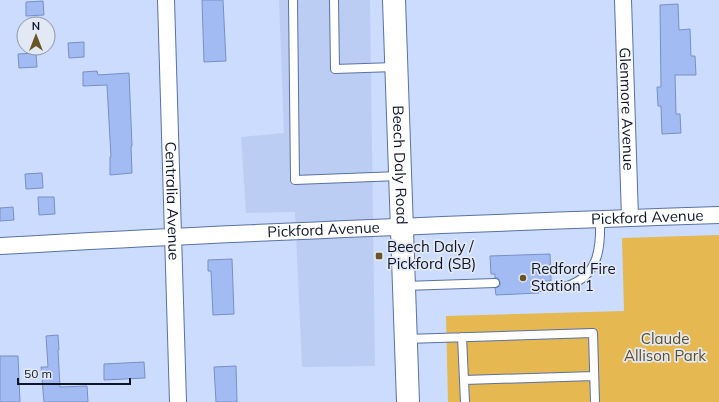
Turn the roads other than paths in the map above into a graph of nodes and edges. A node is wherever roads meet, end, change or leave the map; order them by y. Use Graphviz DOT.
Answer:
graph roads {
  1 [pos="166,0"];
  2 [pos="293,0"];
  3 [pos="334,0"];
  4 [pos="394,0"];
  5 [pos="623,0"];
  6 [pos="396,67"];
  7 [pos="399,176"];
  8 [pos="719,215"];
  9 [pos="630,218"];
  10 [pos="600,219"];
  11 [pos="401,226"];
  12 [pos="173,236"];
  13 [pos="0,246"];
  14 [pos="495,284"];
  15 [pos="403,286"];
  16 [pos="539,287"];
  17 [pos="462,337"];
  18 [pos="405,339"];
  19 [pos="594,376"];
  20 [pos="464,380"];
  21 [pos="178,402"];
  22 [pos="408,402"];
  23 [pos="464,402"];
  24 [pos="595,402"];
  1 -- 12 [label="street, Centralia Avenue"];
  2 -- 7 [label="lane"];
  3 -- 6 [label="lane"];
  4 -- 6 [label="main road, Beech Daly Road"];
  5 -- 9 [label="street, Glenmore Avenue"];
  6 -- 7 [label="main road, Beech Daly Road"];
  7 -- 11 [label="main road, Beech Daly Road"];
  8 -- 9 [label="street, Pickford Avenue"];
  9 -- 10 [label="street, Pickford Avenue"];
  10 -- 11 [label="street, Pickford Avenue"];
  10 -- 16 [label="lane"];
  11 -- 12 [label="street, Pickford Avenue"];
  11 -- 15 [label="main road, Beech Daly Road"];
  12 -- 13 [label="street, Pickford Avenue"];
  12 -- 21 [label="street, Centralia Avenue"];
  14 -- 15 [label="lane"];
  15 -- 18 [label="main road, Beech Daly Road"];
  17 -- 18 [label="lane"];
  17 -- 19 [label="lane"];
  17 -- 20 [label="lane"];
  18 -- 22 [label="main road, Beech Daly Road"];
  19 -- 20 [label="lane"];
  19 -- 24 [label="lane"];
  20 -- 23 [label="lane"];
}
